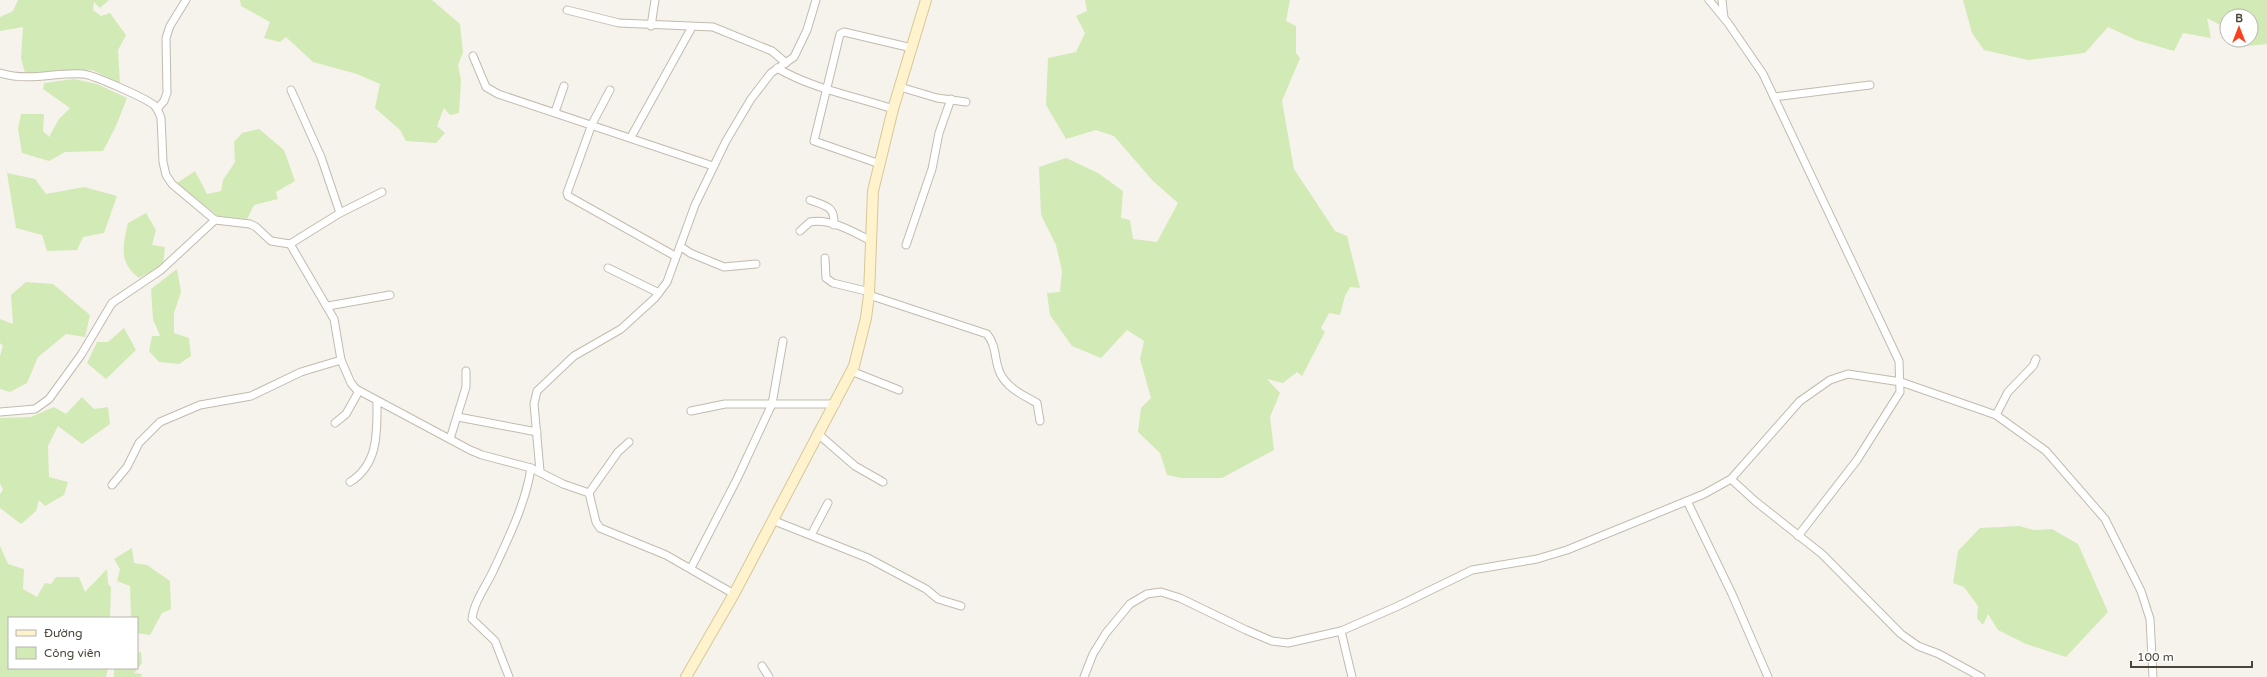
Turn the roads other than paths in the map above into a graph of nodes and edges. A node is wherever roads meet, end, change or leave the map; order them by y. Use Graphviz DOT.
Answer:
graph roads {
  1 [pos="186,0"];
  2 [pos="655,0"];
  3 [pos="816,0"];
  4 [pos="926,0"];
  5 [pos="1709,0"];
  6 [pos="1722,0"];
  7 [pos="567,10"];
  8 [pos="1724,18"];
  9 [pos="651,26"];
  10 [pos="692,27"];
  11 [pos="912,48"];
  12 [pos="473,56"];
  13 [pos="786,63"];
  14 [pos="777,68"];
  15 [pos="0,73"];
  16 [pos="1870,85"];
  17 [pos="564,86"];
  18 [pos="900,87"];
  19 [pos="826,89"];
  20 [pos="291,90"];
  21 [pos="610,90"];
  22 [pos="1774,97"];
  23 [pos="951,99"];
  24 [pos="966,102"];
  25 [pos="158,109"];
  26 [pos="893,109"];
  27 [pos="555,112"];
  28 [pos="592,124"];
  29 [pos="631,137"];
  30 [pos="880,164"];
  31 [pos="713,166"];
  32 [pos="382,192"];
  33 [pos="810,200"];
  34 [pos="340,213"];
  35 [pos="215,220"];
  36 [pos="834,225"];
  37 [pos="800,230"];
  38 [pos="871,241"];
  39 [pos="290,244"];
  40 [pos="906,245"];
  41 [pos="680,246"];
  42 [pos="676,256"];
  43 [pos="826,258"];
  44 [pos="756,264"];
  45 [pos="608,268"];
  46 [pos="659,293"];
  47 [pos="870,294"];
  48 [pos="390,295"];
  49 [pos="328,306"];
  50 [pos="783,341"];
  51 [pos="2036,358"];
  52 [pos="341,360"];
  53 [pos="466,372"];
  54 [pos="851,372"];
  55 [pos="1901,382"];
  56 [pos="899,390"];
  57 [pos="358,391"];
  58 [pos="377,401"];
  59 [pos="772,404"];
  60 [pos="836,404"];
  61 [pos="691,411"];
  62 [pos="0,412"];
  63 [pos="1996,415"];
  64 [pos="458,417"];
  65 [pos="1040,421"];
  66 [pos="335,423"];
  67 [pos="537,432"];
  68 [pos="817,433"];
  69 [pos="450,439"];
  70 [pos="629,442"];
  71 [pos="531,468"];
  72 [pos="540,471"];
  73 [pos="1731,479"];
  74 [pos="350,482"];
  75 [pos="883,482"];
  76 [pos="112,485"];
  77 [pos="589,493"];
  78 [pos="1687,501"];
  79 [pos="828,503"];
  80 [pos="772,520"];
  81 [pos="811,535"];
  82 [pos="1798,536"];
  83 [pos="691,568"];
  84 [pos="734,594"];
  85 [pos="961,606"];
  86 [pos="1341,631"];
  87 [pos="762,666"];
  88 [pos="509,677"];
  89 [pos="686,677"];
  90 [pos="769,677"];
  91 [pos="1084,677"];
  92 [pos="1352,677"];
  93 [pos="1768,677"];
  94 [pos="1981,677"];
  95 [pos="2153,677"];
  1 -- 25 [label="street"];
  2 -- 9 [label="street"];
  3 -- 13 [label="street"];
  4 -- 11 [label="street"];
  5 -- 8 [label="street"];
  6 -- 8 [label="street"];
  7 -- 9 [label="street"];
  8 -- 22 [label="street"];
  9 -- 10 [label="street"];
  10 -- 13 [label="street"];
  10 -- 29 [label="street"];
  11 -- 18 [label="street"];
  11 -- 19 [label="street"];
  12 -- 27 [label="street"];
  13 -- 14 [label="street"];
  14 -- 19 [label="street"];
  14 -- 31 [label="street"];
  15 -- 25 [label="street"];
  16 -- 22 [label="street"];
  17 -- 27 [label="street"];
  18 -- 23 [label="street"];
  18 -- 26 [label="street"];
  19 -- 26 [label="street"];
  19 -- 30 [label="street"];
  20 -- 34 [label="street"];
  21 -- 28 [label="street"];
  22 -- 55 [label="street"];
  23 -- 24 [label="street"];
  23 -- 40 [label="street"];
  25 -- 35 [label="street"];
  26 -- 30 [label="street"];
  27 -- 28 [label="street"];
  28 -- 29 [label="street"];
  28 -- 42 [label="street"];
  29 -- 31 [label="street"];
  30 -- 38 [label="street"];
  31 -- 41 [label="street"];
  32 -- 34 [label="street"];
  33 -- 36 [label="street"];
  34 -- 39 [label="street"];
  35 -- 39 [label="street"];
  35 -- 62 [label="street"];
  36 -- 37 [label="street"];
  36 -- 38 [label="street"];
  38 -- 47 [label="street"];
  39 -- 49 [label="street"];
  41 -- 42 [label="street"];
  41 -- 44 [label="street"];
  42 -- 46 [label="street"];
  43 -- 47 [label="street"];
  45 -- 46 [label="street"];
  46 -- 67 [label="street"];
  47 -- 54 [label="street"];
  47 -- 65 [label="street"];
  48 -- 49 [label="street"];
  49 -- 52 [label="street"];
  50 -- 59 [label="street"];
  51 -- 63 [label="street"];
  52 -- 57 [label="street"];
  52 -- 76 [label="street"];
  53 -- 64 [label="street"];
  54 -- 56 [label="street"];
  54 -- 60 [label="street"];
  55 -- 63 [label="street"];
  55 -- 73 [label="street"];
  55 -- 82 [label="street"];
  57 -- 58 [label="street"];
  57 -- 66 [label="street"];
  58 -- 69 [label="street"];
  58 -- 74 [label="street"];
  59 -- 60 [label="street"];
  59 -- 61 [label="street"];
  59 -- 83 [label="street"];
  60 -- 68 [label="street"];
  63 -- 95 [label="street"];
  64 -- 67 [label="street"];
  64 -- 69 [label="street"];
  67 -- 72 [label="street"];
  68 -- 75 [label="street"];
  68 -- 80 [label="street"];
  69 -- 71 [label="street"];
  70 -- 77 [label="street"];
  71 -- 72 [label="street"];
  71 -- 88 [label="street"];
  72 -- 77 [label="street"];
  73 -- 78 [label="street"];
  73 -- 82 [label="street"];
  77 -- 83 [label="street"];
  78 -- 86 [label="street"];
  78 -- 93 [label="street"];
  79 -- 81 [label="street"];
  80 -- 81 [label="street"];
  80 -- 84 [label="street"];
  81 -- 85 [label="street"];
  82 -- 94 [label="street"];
  83 -- 84 [label="street"];
  84 -- 89 [label="street"];
  86 -- 91 [label="street"];
  86 -- 92 [label="street"];
  87 -- 90 [label="street"];
}
